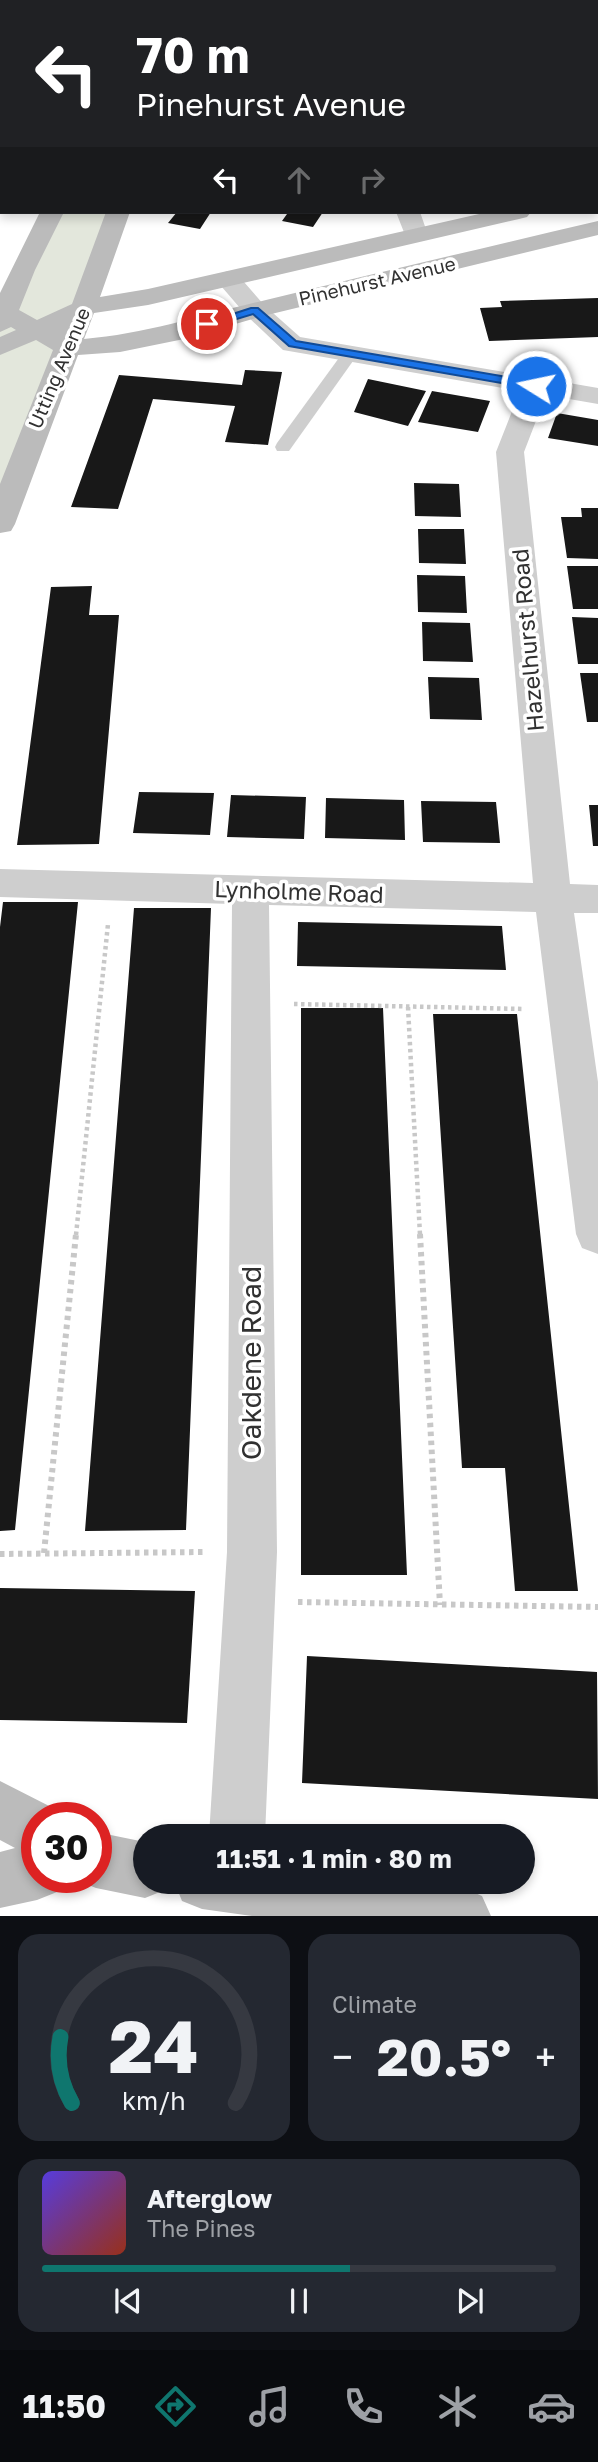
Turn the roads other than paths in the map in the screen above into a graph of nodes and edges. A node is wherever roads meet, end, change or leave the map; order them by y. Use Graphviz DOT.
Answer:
graph roads {
  1 [pos="51,214"];
  2 [pos="117,214"];
  3 [pos="501,214"];
  4 [pos="412,224"];
  5 [pos="598,228"];
  6 [pos="228,279"];
  7 [pos="86,307"];
  8 [pos="255,310"];
  9 [pos="2,316"];
  10 [pos="36,330"];
  11 [pos="0,346"];
  12 [pos="69,348"];
  13 [pos="350,354"];
  14 [pos="536,386"];
  15 [pos="598,396"];
  16 [pos="284,447"];
  17 [pos="0,524"];
  18 [pos="0,883"];
  19 [pos="251,891"];
  20 [pos="553,899"];
  21 [pos="598,899"];
  22 [pos="598,1234"];
  23 [pos="0,1809"];
  24 [pos="21,1820"];
  25 [pos="233,1824"];
  26 [pos="112,1863"];
  27 [pos="133,1868"];
  28 [pos="21,1875"];
  29 [pos="0,1880"];
  30 [pos="319,1894"];
  31 [pos="461,1916"];
  1 -- 9 [label="street"];
  2 -- 7 [label="street, Utting Avenue"];
  3 -- 4 [label="street, Pinehurst Avenue"];
  4 -- 6 [label="street, Pinehurst Avenue"];
  5 -- 8 [label="street, Pinehurst Avenue"];
  6 -- 7 [label="street, Pinehurst Avenue"];
  6 -- 8 [label="street"];
  7 -- 10 [label="street, Pinehurst Avenue"];
  7 -- 12 [label="street, Utting Avenue"];
  8 -- 12 [label="street, Pinehurst Avenue"];
  8 -- 13 [label="street"];
  9 -- 10 [label="street"];
  10 -- 11 [label="street, Pinehurst Avenue"];
  10 -- 12 [label="street"];
  12 -- 17 [label="street, Utting Avenue"];
  13 -- 14 [label="street"];
  13 -- 16 [label="lane"];
  14 -- 15 [label="street"];
  14 -- 20 [label="street, Hazelhurst Road"];
  18 -- 19 [label="street, Lynholme Road"];
  19 -- 20 [label="street, Lynholme Road"];
  19 -- 25 [label="street, Oakdene Road"];
  20 -- 21 [label="street, Lynholme Road"];
  20 -- 22 [label="street, Hazelhurst Road"];
  23 -- 24 [label="street"];
  26 -- 27 [label="street"];
  28 -- 29 [label="street"];
  30 -- 31 [label="street"];
}
